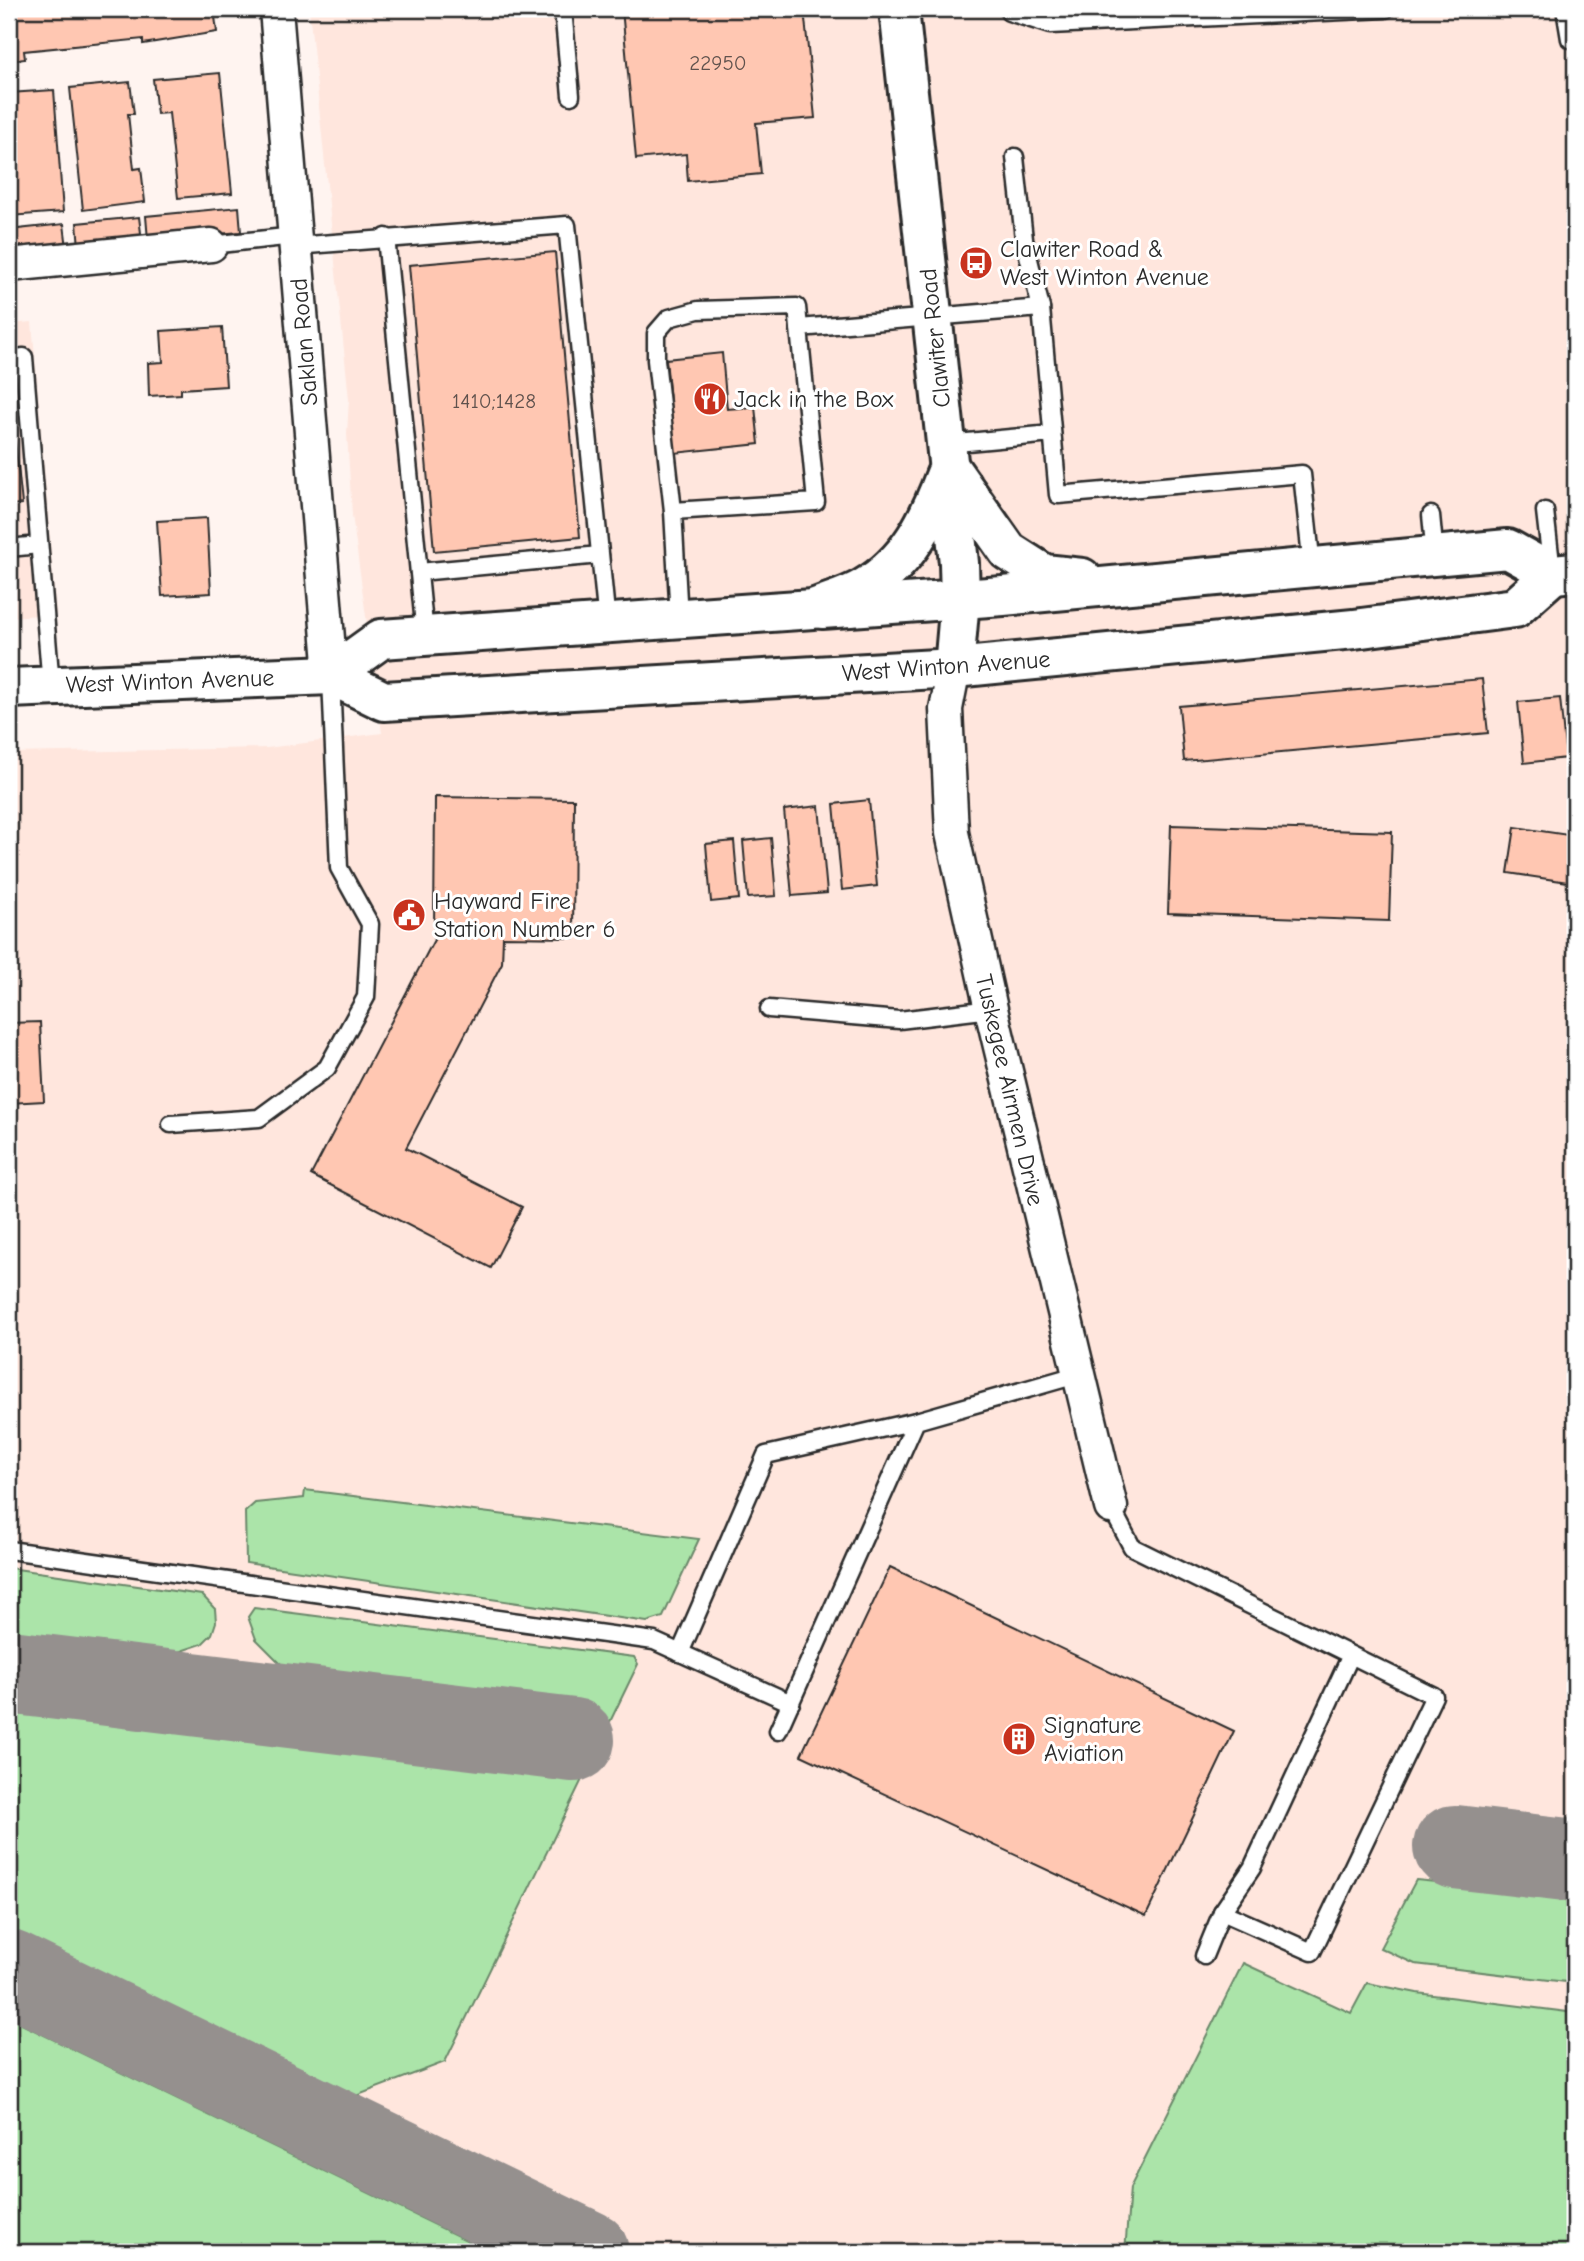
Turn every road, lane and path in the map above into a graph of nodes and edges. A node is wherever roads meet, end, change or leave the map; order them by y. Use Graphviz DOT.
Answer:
graph roads {
  1 [pos="276,9"];
  2 [pos="563,9"];
  3 [pos="899,9"];
  4 [pos="1008,9"];
  5 [pos="1387,9"];
  6 [pos="1566,9"];
  7 [pos="1570,39"];
  8 [pos="571,96"];
  9 [pos="1015,158"];
  10 [pos="386,237"];
  11 [pos="295,241"];
  12 [pos="211,245"];
  13 [pos="9,265"];
  14 [pos="1041,307"];
  15 [pos="933,317"];
  16 [pos="799,328"];
  17 [pos="9,359"];
  18 [pos="1052,434"];
  19 [pos="947,456"];
  20 [pos="673,511"];
  21 [pos="1545,511"];
  22 [pos="1431,515"];
  23 [pos="39,545"];
  24 [pos="9,548"];
  25 [pos="600,555"];
  26 [pos="1435,556"];
  27 [pos="1312,567"];
  28 [pos="419,572"];
  29 [pos="1564,573"];
  30 [pos="1133,583"];
  31 [pos="960,599"];
  32 [pos="813,609"];
  33 [pos="679,618"];
  34 [pos="607,623"];
  35 [pos="425,636"];
  36 [pos="954,668"];
  37 [pos="331,675"];
  38 [pos="51,686"];
  39 [pos="9,688"];
  40 [pos="769,1009"];
  41 [pos="990,1009"];
  42 [pos="171,1124"];
  43 [pos="1080,1374"];
  44 [pos="916,1421"];
  45 [pos="1111,1507"];
  46 [pos="9,1550"];
  47 [pos="680,1653"];
  48 [pos="1351,1655"];
  49 [pos="791,1703"];
  50 [pos="778,1731"];
  51 [pos="1222,1912"];
  52 [pos="1204,1956"];
  1 -- 11 [label="street, Saklan Road"];
  2 -- 8 [label="lane"];
  3 -- 15 [label="main road, Clawiter Road"];
  4 -- 5 [label="lane"];
  6 -- 7 [label="lane"];
  9 -- 14 [label="lane"];
  10 -- 11 [label="lane"];
  10 -- 25 [label="lane"];
  10 -- 28 [label="lane"];
  11 -- 12 [label="lane"];
  11 -- 37 [label="street, Saklan Road"];
  12 -- 13 [label="street"];
  14 -- 15 [label="lane"];
  14 -- 18 [label="lane"];
  15 -- 16 [label="lane"];
  15 -- 19 [label="main road, Clawiter Road"];
  16 -- 20 [label="lane"];
  16 -- 20 [label="lane"];
  17 -- 23 [label="lane"];
  18 -- 19 [label="lane"];
  18 -- 27 [label="lane"];
  19 -- 30 [label="main road"];
  19 -- 31 [label="main road, Clawiter Road"];
  19 -- 32 [label="main road"];
  20 -- 33 [label="lane"];
  21 -- 29 [label="lane"];
  22 -- 26 [label="lane"];
  23 -- 24 [label="lane"];
  23 -- 38 [label="lane"];
  25 -- 28 [label="lane"];
  25 -- 34 [label="lane"];
  26 -- 27 [label="main road"];
  26 -- 29 [label="main road"];
  27 -- 30 [label="main road"];
  28 -- 35 [label="lane"];
  29 -- 36 [label="main road, West Winton Avenue"];
  30 -- 31 [label="main road"];
  31 -- 32 [label="main road"];
  31 -- 36 [label="main road, Clawiter Road"];
  32 -- 33 [label="main road"];
  33 -- 34 [label="main road"];
  34 -- 35 [label="main road"];
  35 -- 37 [label="main road"];
  36 -- 37 [label="main road, West Winton Avenue"];
  36 -- 41 [label="street, Tuskegee Airmen Drive"];
  37 -- 38 [label="main road, West Winton Avenue"];
  37 -- 42 [label="lane"];
  38 -- 39 [label="main road, West Winton Avenue"];
  40 -- 41 [label="lane"];
  41 -- 43 [label="street, Tuskegee Airmen Drive"];
  43 -- 44 [label="lane"];
  43 -- 45 [label="street, Tuskegee Airmen Drive"];
  44 -- 47 [label="lane"];
  44 -- 49 [label="lane"];
  45 -- 48 [label="lane"];
  46 -- 47 [label="lane"];
  47 -- 49 [label="lane"];
  48 -- 51 [label="lane"];
  48 -- 51 [label="lane"];
  49 -- 50 [label="lane"];
  51 -- 52 [label="lane"];
}
